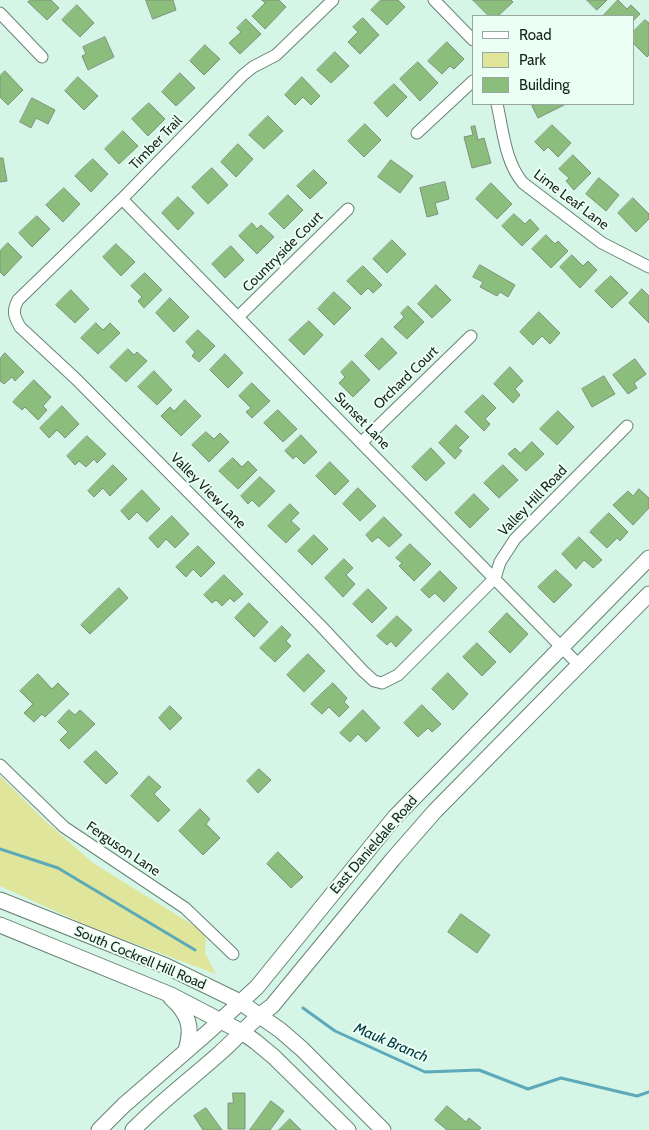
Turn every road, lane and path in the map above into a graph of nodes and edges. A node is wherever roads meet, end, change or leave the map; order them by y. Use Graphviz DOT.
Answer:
graph roads {
  1 [pos="333,0"];
  2 [pos="434,0"];
  3 [pos="0,12"];
  4 [pos="472,39"];
  5 [pos="42,57"];
  6 [pos="472,82"];
  7 [pos="497,105"];
  8 [pos="417,133"];
  9 [pos="122,199"];
  10 [pos="348,209"];
  11 [pos="649,267"];
  12 [pos="14,317"];
  13 [pos="238,317"];
  14 [pos="471,336"];
  15 [pos="627,426"];
  16 [pos="362,442"];
  17 [pos="649,558"];
  18 [pos="495,578"];
  19 [pos="649,594"];
  20 [pos="562,646"];
  21 [pos="580,665"];
  22 [pos="382,683"];
  23 [pos="0,764"];
  24 [pos="443,768"];
  25 [pos="460,786"];
  26 [pos="0,900"];
  27 [pos="0,925"];
  28 [pos="233,954"];
  29 [pos="164,992"];
  30 [pos="240,1002"];
  31 [pos="260,1015"];
  32 [pos="220,1021"];
  33 [pos="242,1032"];
  34 [pos="186,1050"];
  35 [pos="99,1130"];
  36 [pos="132,1130"];
  37 [pos="348,1130"];
  38 [pos="383,1130"];
  1 -- 9 [label="street, Timber Trail"];
  2 -- 4 [label="street"];
  3 -- 5 [label="street"];
  6 -- 8 [label="street"];
  7 -- 11 [label="street, Lime Leaf Lane"];
  9 -- 12 [label="street, Timber Trail"];
  9 -- 13 [label="street, Sunset Lane"];
  10 -- 13 [label="street, Countryside Court"];
  12 -- 22 [label="street, Valley View Lane"];
  13 -- 16 [label="street, Sunset Lane"];
  14 -- 16 [label="street, Orchard Court"];
  15 -- 18 [label="street, Valley Hill Road"];
  16 -- 18 [label="street, Sunset Lane"];
  17 -- 20 [label="main road, East Danieldale Road"];
  18 -- 20 [label="street, Sunset Lane"];
  18 -- 22 [label="street, Valley Hill Road"];
  19 -- 21 [label="main road, East Danieldale Road"];
  20 -- 21 [label="street, Sunset Lane"];
  20 -- 24 [label="main road, East Danieldale Road"];
  21 -- 25 [label="main road, East Danieldale Road"];
  23 -- 28 [label="street, Ferguson Lane"];
  24 -- 25 [label="main road"];
  24 -- 30 [label="main road, East Danieldale Road"];
  25 -- 31 [label="main road, East Danieldale Road"];
  26 -- 30 [label="main road, South Cockrell Hill Road"];
  27 -- 29 [label="main road, South Cockrell Hill Road"];
  29 -- 32 [label="main road, South Cockrell Hill Road"];
  29 -- 34 [label="main road"];
  30 -- 31 [label="main road, South Cockrell Hill Road"];
  30 -- 32 [label="main road, East Danieldale Road"];
  31 -- 33 [label="main road, East Danieldale Road"];
  31 -- 38 [label="main road, South Cockrell Hill Road"];
  32 -- 33 [label="main road, South Cockrell Hill Road"];
  32 -- 34 [label="main road, East Danieldale Road"];
  33 -- 36 [label="main road, East Danieldale Road"];
  33 -- 37 [label="main road, South Cockrell Hill Road"];
  34 -- 35 [label="main road, East Danieldale Road"];
}
